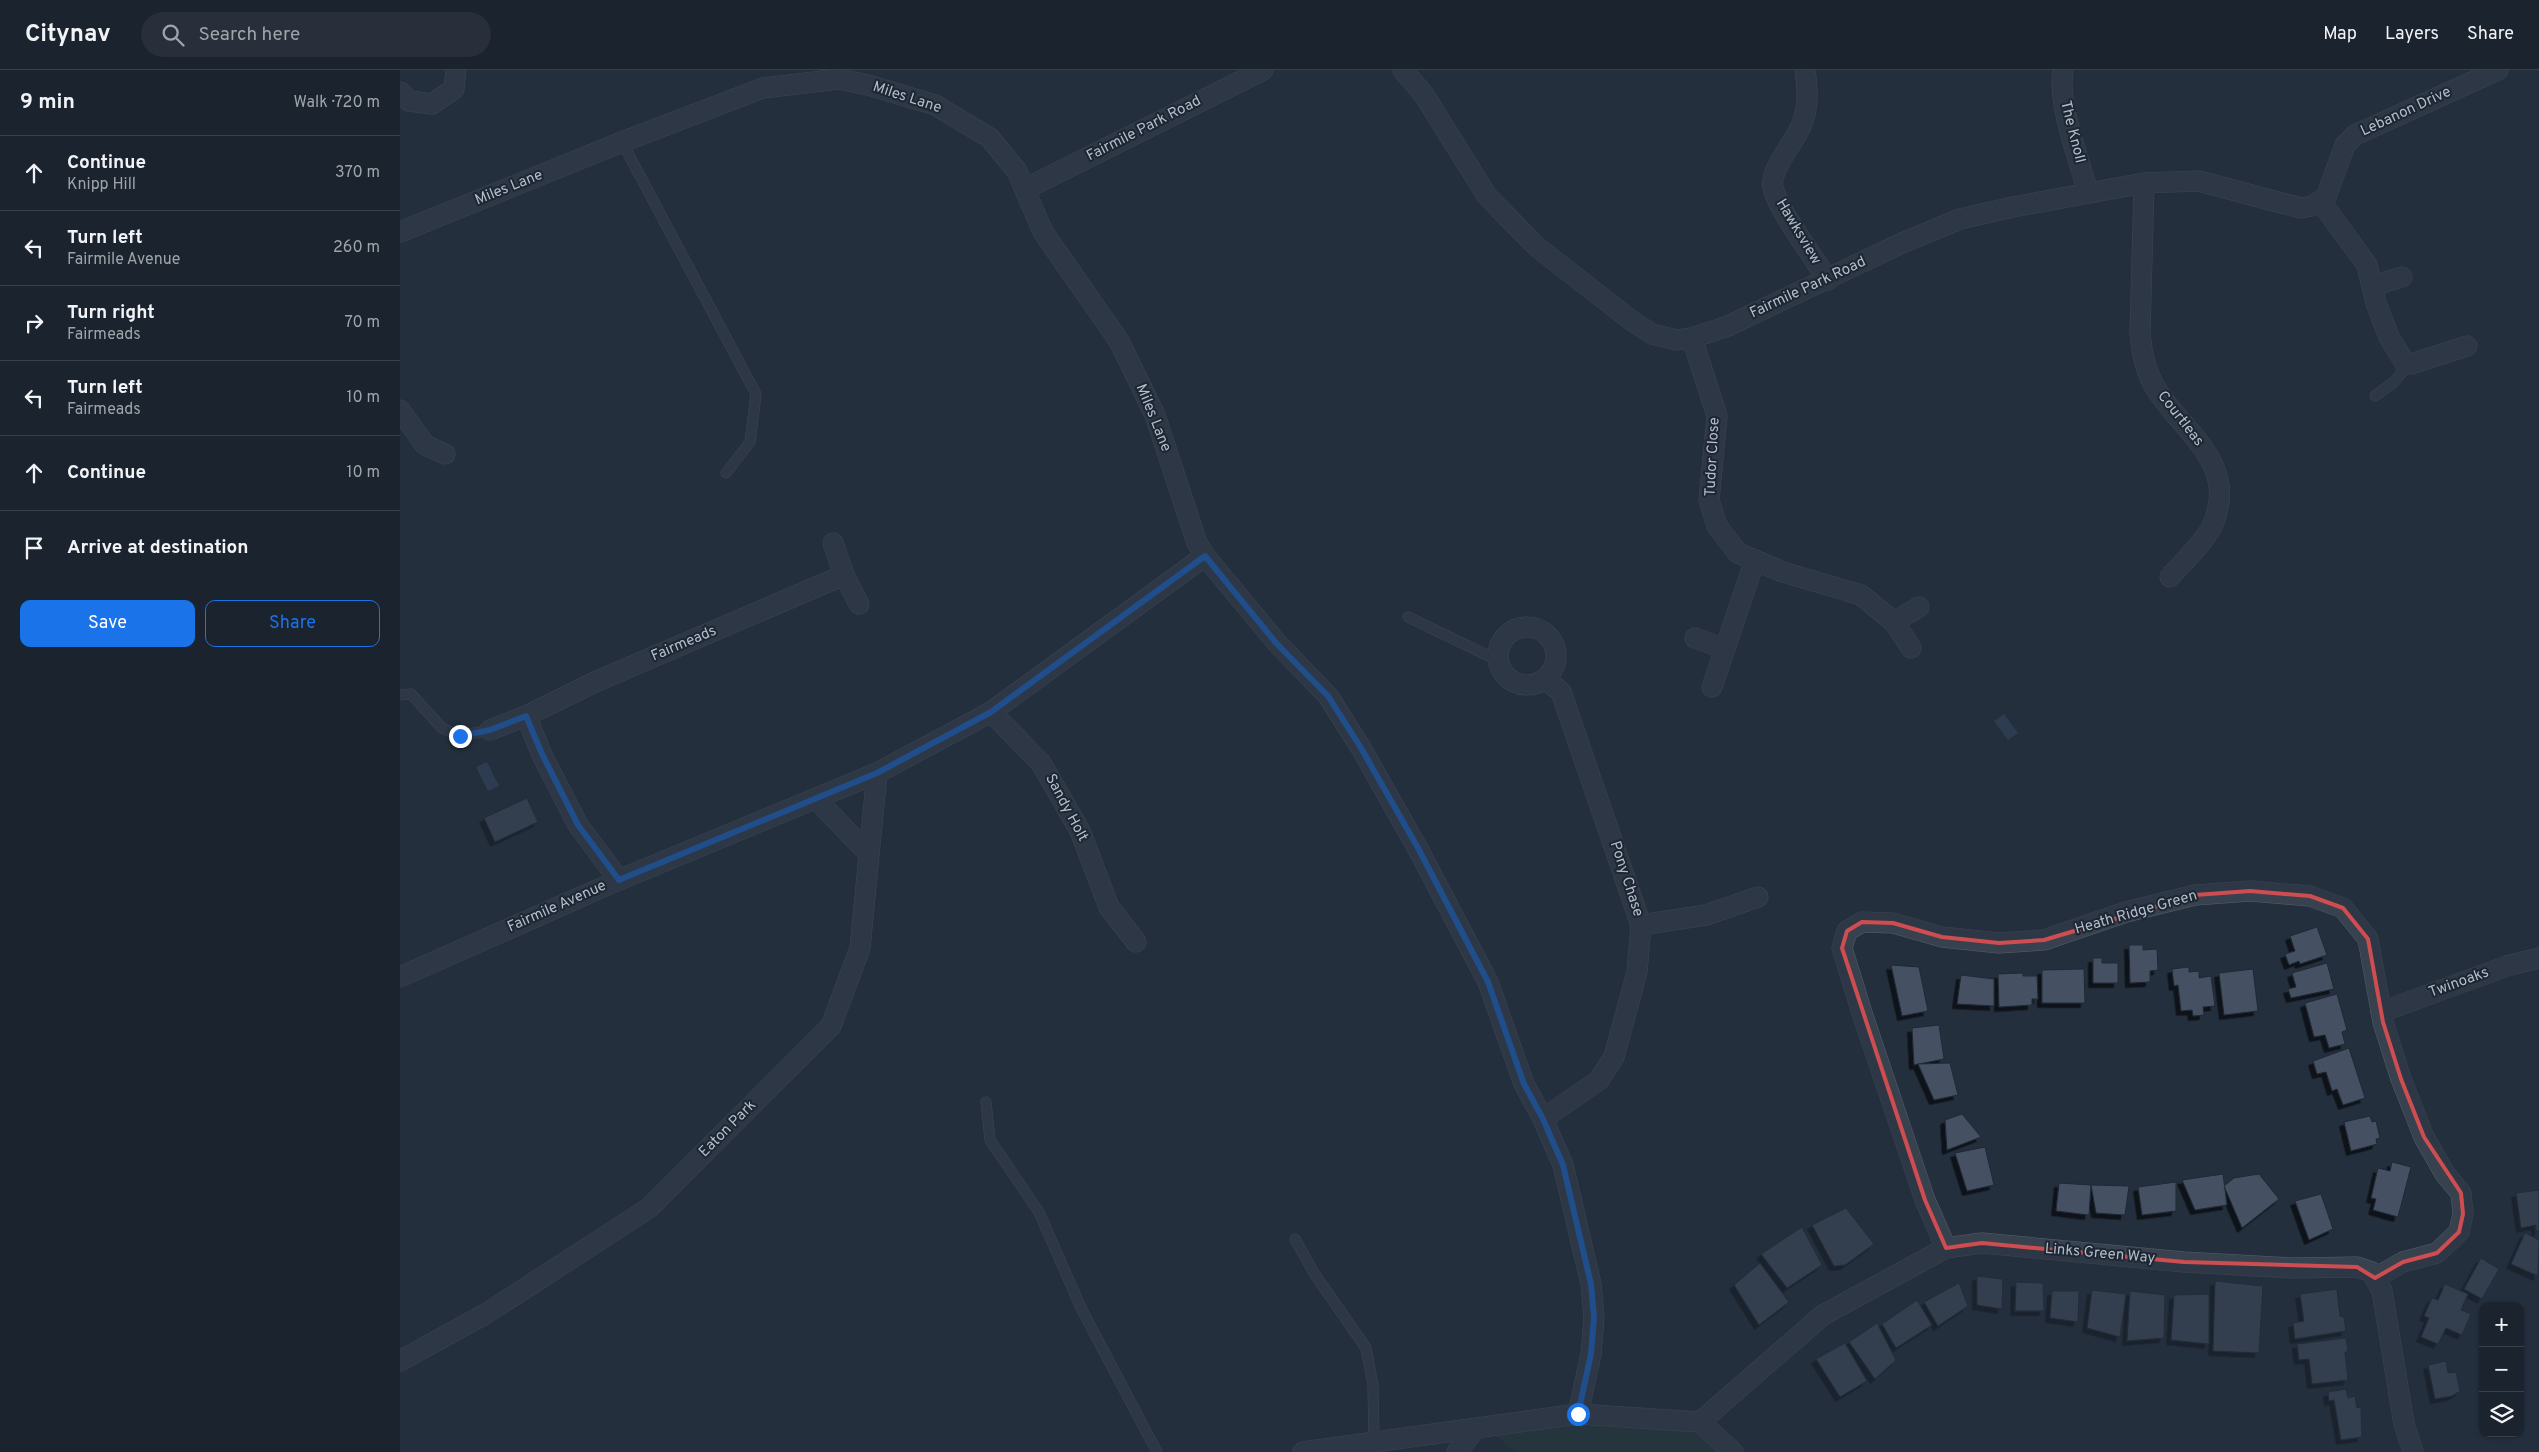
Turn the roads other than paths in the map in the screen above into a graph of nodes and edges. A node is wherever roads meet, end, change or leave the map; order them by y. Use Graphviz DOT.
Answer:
graph roads {
  1 [pos="456,70"];
  2 [pos="1263,70"];
  3 [pos="1402,70"];
  4 [pos="1805,70"];
  5 [pos="2063,70"];
  6 [pos="2498,70"];
  7 [pos="844,75"];
  8 [pos="775,78"];
  9 [pos="400,92"];
  10 [pos="622,142"];
  11 [pos="2144,183"];
  12 [pos="1025,189"];
  13 [pos="2088,192"];
  14 [pos="2321,202"];
  15 [pos="400,232"];
  16 [pos="2402,277"];
  17 [pos="1828,280"];
  18 [pos="2372,286"];
  19 [pos="1692,338"];
  20 [pos="2467,346"];
  21 [pos="2408,365"];
  22 [pos="2375,396"];
  23 [pos="400,410"];
  24 [pos="445,454"];
  25 [pos="726,473"];
  26 [pos="833,543"];
  27 [pos="1205,556"];
  28 [pos="1755,560"];
  29 [pos="844,575"];
  30 [pos="2170,577"];
  31 [pos="859,604"];
  32 [pos="1919,607"];
  33 [pos="1408,617"];
  34 [pos="1894,622"];
  35 [pos="1695,638"];
  36 [pos="1911,648"];
  37 [pos="1725,649"];
  38 [pos="1497,660"];
  39 [pos="1545,679"];
  40 [pos="1712,687"];
  41 [pos="400,695"];
  42 [pos="991,712"];
  43 [pos="526,716"];
  44 [pos="490,730"];
  45 [pos="877,773"];
  46 [pos="817,800"];
  47 [pos="869,854"];
  48 [pos="619,880"];
  49 [pos="1758,897"];
  50 [pos="1641,925"];
  51 [pos="1136,942"];
  52 [pos="2539,958"];
  53 [pos="400,977"];
  54 [pos="2381,1012"];
  55 [pos="986,1102"];
  56 [pos="1543,1119"];
  57 [pos="1295,1239"];
  58 [pos="1946,1248"];
  59 [pos="2375,1278"];
  60 [pos="400,1361"];
  61 [pos="1578,1414"];
  62 [pos="1700,1422"];
  63 [pos="1476,1429"];
  64 [pos="1374,1442"];
  65 [pos="1157,1452"];
  66 [pos="1303,1452"];
  67 [pos="1457,1452"];
  68 [pos="1733,1452"];
  69 [pos="2413,1452"];
  1 -- 9 [label="street"];
  2 -- 12 [label="street, Fairmile Park Road"];
  3 -- 19 [label="street, Fairmile Park Road"];
  4 -- 17 [label="street, Hawksview"];
  5 -- 13 [label="street, The Knoll"];
  6 -- 14 [label="street, Lebanon Drive"];
  7 -- 8 [label="street, Miles Lane"];
  7 -- 12 [label="street, Miles Lane"];
  8 -- 10 [label="street, Miles Lane"];
  10 -- 15 [label="street, Miles Lane"];
  10 -- 25 [label="lane"];
  11 -- 13 [label="street, Fairmile Park Road"];
  11 -- 14 [label="street, Fairmile Park Road"];
  11 -- 30 [label="street, Courtleas"];
  12 -- 27 [label="street, Miles Lane"];
  13 -- 17 [label="street, Fairmile Park Road"];
  14 -- 18 [label="street"];
  16 -- 18 [label="street"];
  17 -- 19 [label="street, Fairmile Park Road"];
  18 -- 21 [label="street"];
  19 -- 28 [label="street, Tudor Close"];
  20 -- 21 [label="street"];
  21 -- 22 [label="lane"];
  23 -- 24 [label="street"];
  26 -- 29 [label="street"];
  27 -- 42 [label="street, Fairmile Avenue"];
  27 -- 56 [label="street, Miles Lane"];
  28 -- 34 [label="street, Tudor Close"];
  28 -- 37 [label="street"];
  29 -- 31 [label="street"];
  29 -- 43 [label="street, Fairmeads"];
  32 -- 34 [label="street"];
  33 -- 38 [label="lane"];
  34 -- 36 [label="street, Tudor Close"];
  35 -- 37 [label="street"];
  37 -- 40 [label="street"];
  38 -- 39 [label="street"];
  38 -- 39 [label="street"];
  39 -- 50 [label="street, Pony Chase"];
  41 -- 44 [label="lane"];
  42 -- 45 [label="street, Fairmile Avenue"];
  42 -- 51 [label="street, Sandy Holt"];
  43 -- 44 [label="street, Fairmeads"];
  43 -- 48 [label="street"];
  45 -- 46 [label="street, Fairmile Avenue"];
  45 -- 47 [label="street, Eaton Park"];
  46 -- 47 [label="street"];
  46 -- 48 [label="street, Fairmile Avenue"];
  47 -- 60 [label="street, Eaton Park"];
  48 -- 53 [label="street, Fairmile Avenue"];
  49 -- 50 [label="street"];
  50 -- 56 [label="street, Pony Chase"];
  52 -- 54 [label="street, Twinoaks"];
  54 -- 58 [label="street, Heath Ridge Green"];
  54 -- 59 [label="street, Heath Ridge Green"];
  55 -- 65 [label="lane"];
  56 -- 61 [label="street, Miles Lane"];
  57 -- 64 [label="lane"];
  58 -- 59 [label="street, Links Green Way"];
  58 -- 62 [label="street, Links Green Way"];
  59 -- 69 [label="street"];
  61 -- 62 [label="street"];
  61 -- 63 [label="street"];
  62 -- 68 [label="street"];
  63 -- 64 [label="street"];
  63 -- 67 [label="street"];
  64 -- 66 [label="street"];
}
